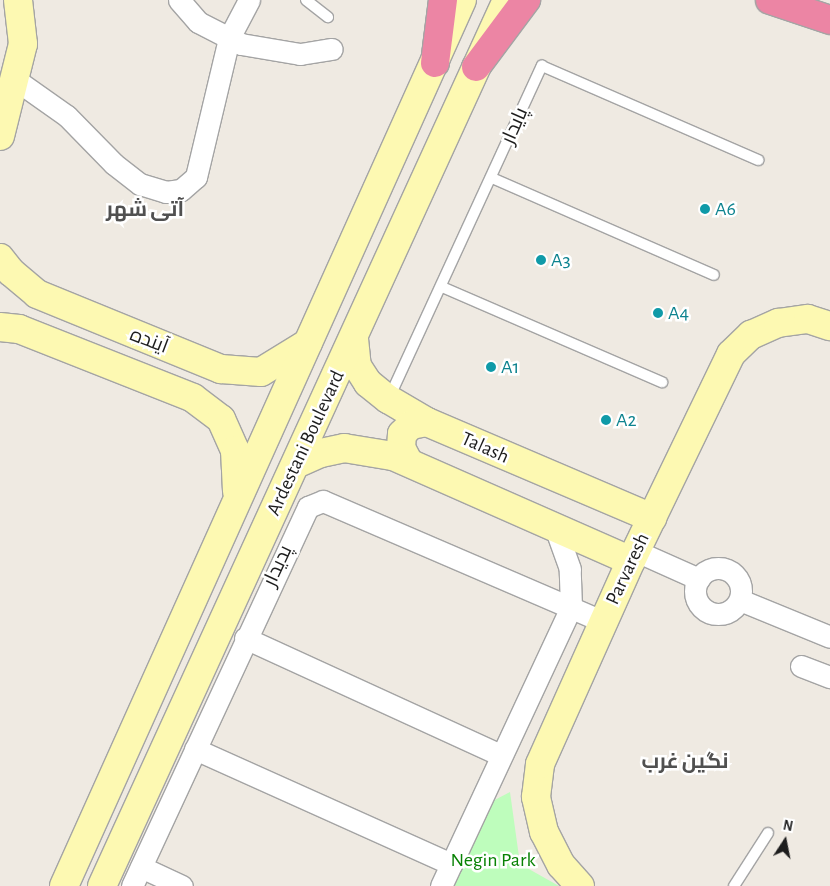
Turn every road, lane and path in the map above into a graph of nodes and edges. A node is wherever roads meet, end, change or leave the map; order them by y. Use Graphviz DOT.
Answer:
graph roads {
  1 [pos="18,0"];
  2 [pos="179,0"];
  3 [pos="249,0"];
  4 [pos="306,0"];
  5 [pos="443,0"];
  6 [pos="462,0"];
  7 [pos="508,0"];
  8 [pos="526,0"];
  9 [pos="770,0"];
  10 [pos="328,17"];
  11 [pos="830,20"];
  12 [pos="229,38"];
  13 [pos="332,50"];
  14 [pos="435,63"];
  15 [pos="476,67"];
  16 [pos="16,80"];
  17 [pos="0,113"];
  18 [pos="0,136"];
  19 [pos="758,160"];
  20 [pos="492,178"];
  21 [pos="0,258"];
  22 [pos="714,275"];
  23 [pos="442,287"];
  24 [pos="830,326"];
  25 [pos="0,327"];
  26 [pos="354,339"];
  27 [pos="308,343"];
  28 [pos="662,382"];
  29 [pos="388,399"];
  30 [pos="427,422"];
  31 [pos="408,461"];
  32 [pos="296,464"];
  33 [pos="548,476"];
  34 [pos="237,498"];
  35 [pos="527,514"];
  36 [pos="652,518"];
  37 [pos="555,527"];
  38 [pos="634,556"];
  39 [pos="699,579"];
  40 [pos="740,600"];
  41 [pos="571,607"];
  42 [pos="604,622"];
  43 [pos="830,637"];
  44 [pos="245,638"];
  45 [pos="801,666"];
  46 [pos="830,677"];
  47 [pos="195,748"];
  48 [pos="501,755"];
  49 [pos="768,833"];
  50 [pos="451,864"];
  51 [pos="136,877"];
  52 [pos="64,886"];
  53 [pos="102,886"];
  54 [pos="182,886"];
  55 [pos="441,886"];
  56 [pos="580,886"];
  57 [pos="734,886"];
  1 -- 16 [label="street"];
  2 -- 12 [label="street"];
  3 -- 12 [label="street"];
  4 -- 10 [label="lane"];
  5 -- 14 [label="highway"];
  6 -- 14 [label="street, Ardestani Boulevard"];
  7 -- 15 [label="street, Ardestani Boulevard"];
  8 -- 15 [label="highway"];
  9 -- 11 [label="highway"];
  12 -- 13 [label="street"];
  12 -- 16 [label="street"];
  14 -- 27 [label="street, Ardestani Boulevard"];
  15 -- 26 [label="street, Ardestani Boulevard"];
  16 -- 17 [label="street"];
  16 -- 18 [label="street"];
  19 -- 20 [label="lane, پایدار"];
  20 -- 22 [label="lane"];
  20 -- 23 [label="lane, پایدار"];
  21 -- 27 [label="street, آینده"];
  23 -- 28 [label="lane"];
  23 -- 29 [label="lane, پایدار"];
  24 -- 36 [label="street, Parvaresh"];
  25 -- 34 [label="street"];
  26 -- 29 [label="street, Talash"];
  26 -- 32 [label="street, Ardestani Boulevard"];
  27 -- 34 [label="street, Ardestani Boulevard"];
  29 -- 30 [label="street, Talash"];
  30 -- 31 [label="street"];
  30 -- 33 [label="street, Talash"];
  31 -- 32 [label="street"];
  31 -- 35 [label="street"];
  32 -- 53 [label="street, Ardestani Boulevard"];
  33 -- 35 [label="street"];
  33 -- 36 [label="street, Talash"];
  34 -- 52 [label="street, Ardestani Boulevard"];
  35 -- 37 [label="street"];
  36 -- 38 [label="street, Parvaresh"];
  37 -- 38 [label="street"];
  37 -- 41 [label="street"];
  38 -- 39 [label="street"];
  38 -- 42 [label="street, Parvaresh"];
  39 -- 40 [label="street"];
  39 -- 40 [label="street"];
  40 -- 43 [label="street"];
  41 -- 42 [label="street, پدیدار"];
  41 -- 44 [label="street, پدیدار"];
  41 -- 48 [label="street"];
  42 -- 56 [label="street, Parvaresh"];
  44 -- 47 [label="street, پدیدار"];
  44 -- 48 [label="street"];
  45 -- 46 [label="street"];
  47 -- 50 [label="street"];
  47 -- 51 [label="street, پدیدار"];
  48 -- 50 [label="street"];
  49 -- 57 [label="lane"];
  50 -- 55 [label="street"];
  51 -- 54 [label="street"];
}
